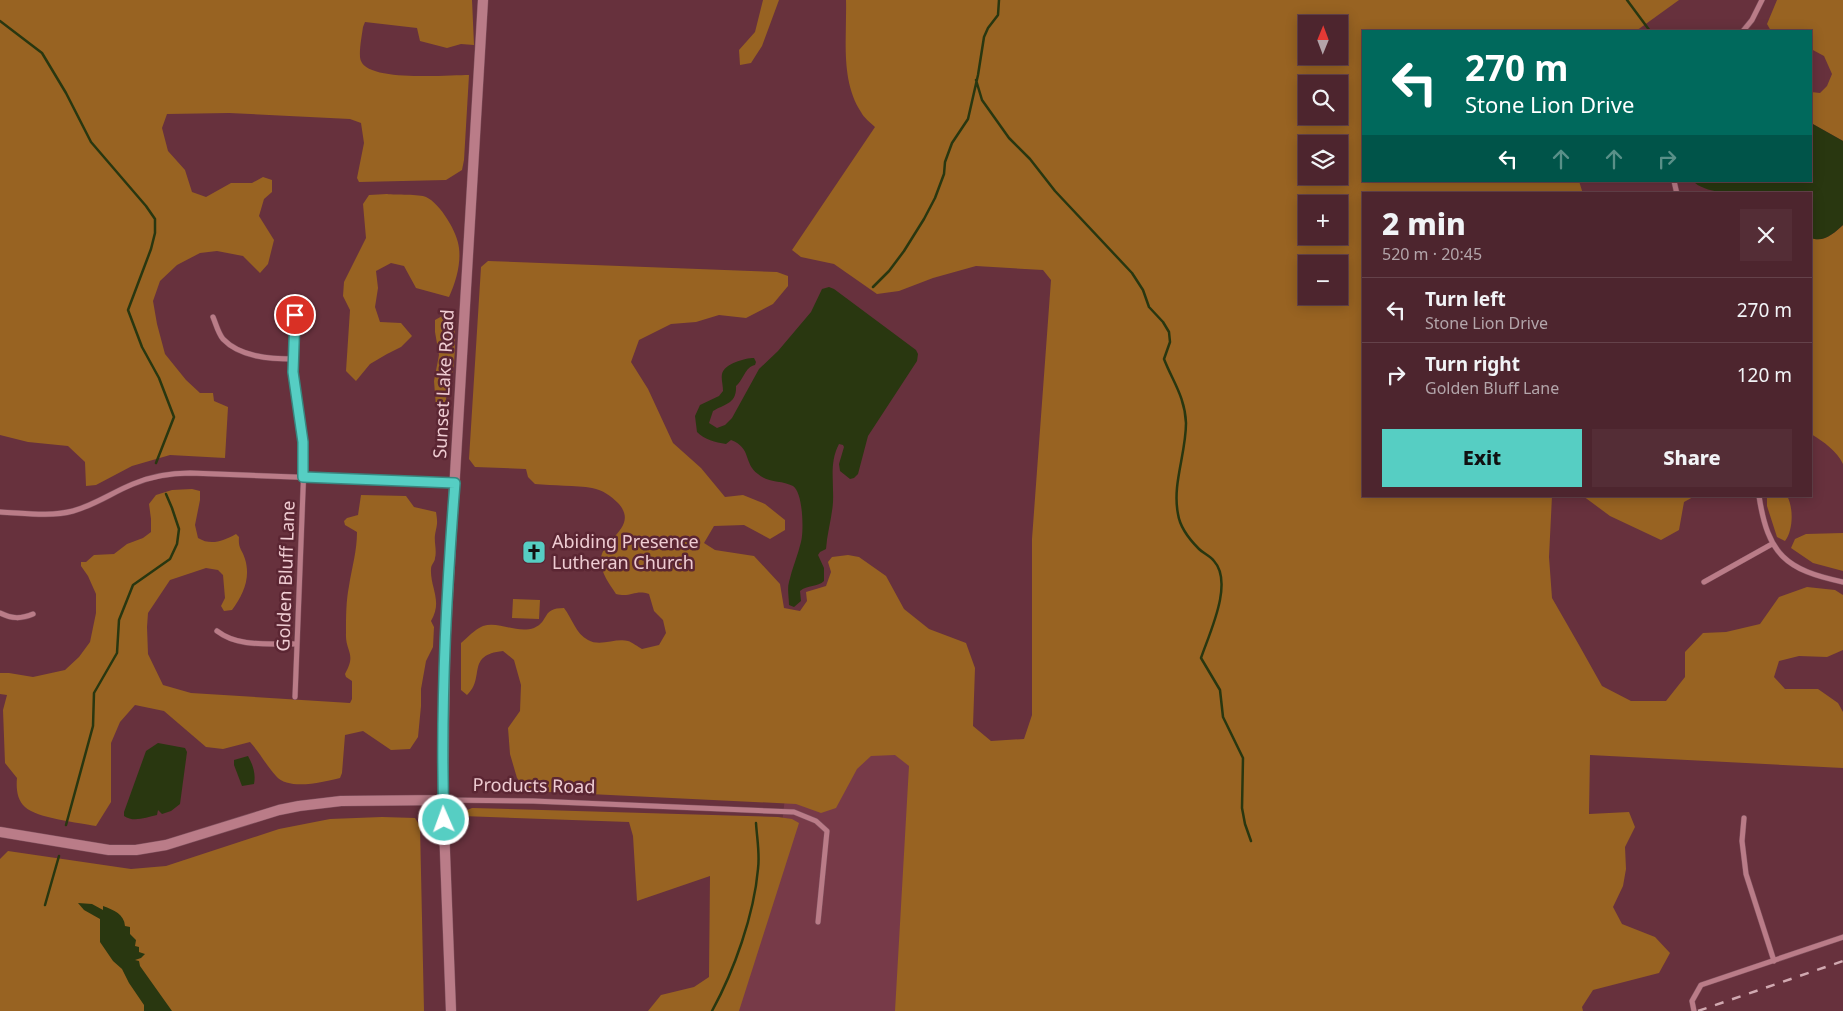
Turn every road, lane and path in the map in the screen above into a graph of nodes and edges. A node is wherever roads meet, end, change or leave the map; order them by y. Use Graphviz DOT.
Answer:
graph roads {
  1 [pos="483,0"];
  2 [pos="1762,0"];
  3 [pos="1744,30"];
  4 [pos="296,306"];
  5 [pos="213,317"];
  6 [pos="294,359"];
  7 [pos="303,477"];
  8 [pos="455,483"];
  9 [pos="1759,497"];
  10 [pos="0,512"];
  11 [pos="1772,544"];
  12 [pos="1704,582"];
  13 [pos="1843,582"];
  14 [pos="0,613"];
  15 [pos="33,614"];
  16 [pos="217,631"];
  17 [pos="296,644"];
  18 [pos="294,698"];
  19 [pos="444,800"];
  20 [pos="1744,818"];
  21 [pos="0,832"];
  22 [pos="818,922"];
  23 [pos="1843,937"];
  24 [pos="1774,960"];
  25 [pos="451,1011"];
  26 [pos="1694,1011"];
  1 -- 8 [label="main road, Sunset Lake Road"];
  2 -- 3 [label="street"];
  4 -- 6 [label="street, Golden Bluff Lane"];
  5 -- 6 [label="street"];
  6 -- 7 [label="street, Golden Bluff Lane"];
  7 -- 8 [label="street"];
  7 -- 10 [label="street"];
  7 -- 17 [label="street, Golden Bluff Lane"];
  8 -- 19 [label="main road, Sunset Lake Road"];
  9 -- 11 [label="street"];
  11 -- 12 [label="street"];
  11 -- 13 [label="street"];
  14 -- 15 [label="street"];
  16 -- 17 [label="street"];
  17 -- 18 [label="street, Golden Bluff Lane"];
  19 -- 21 [label="main road, Products Road"];
  19 -- 22 [label="street, Products Road"];
  19 -- 25 [label="main road, Sunset Lake Road"];
  20 -- 24 [label="street"];
  23 -- 24 [label="street"];
  24 -- 26 [label="street"];
}
